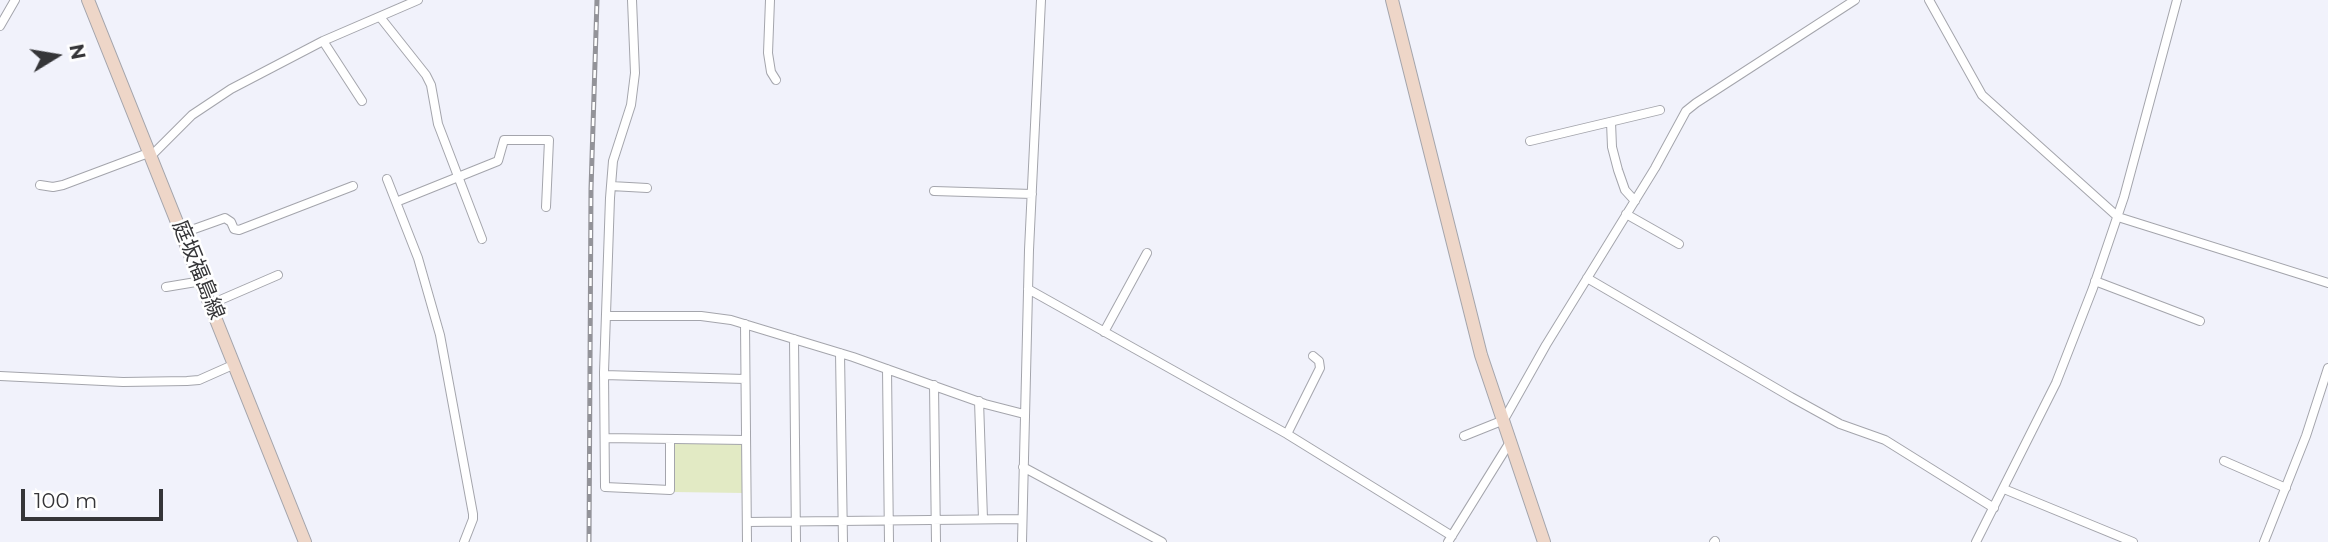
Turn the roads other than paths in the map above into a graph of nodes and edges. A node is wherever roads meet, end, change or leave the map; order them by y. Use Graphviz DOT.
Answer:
graph roads {
  1 [pos="15,0"];
  2 [pos="88,0"];
  3 [pos="418,0"];
  4 [pos="632,0"];
  5 [pos="770,0"];
  6 [pos="1041,0"];
  7 [pos="1392,0"];
  8 [pos="1855,0"];
  9 [pos="1929,0"];
  10 [pos="2176,0"];
  11 [pos="380,17"];
  12 [pos="0,26"];
  13 [pos="323,41"];
  14 [pos="776,80"];
  15 [pos="362,101"];
  16 [pos="1660,110"];
  17 [pos="1611,122"];
  18 [pos="1530,141"];
  19 [pos="151,154"];
  20 [pos="458,177"];
  21 [pos="387,179"];
  22 [pos="40,185"];
  23 [pos="353,186"];
  24 [pos="611,186"];
  25 [pos="647,188"];
  26 [pos="934,191"];
  27 [pos="1032,194"];
  28 [pos="1635,201"];
  29 [pos="396,202"];
  30 [pos="546,206"];
  31 [pos="1626,214"];
  32 [pos="2118,217"];
  33 [pos="183,233"];
  34 [pos="482,239"];
  35 [pos="1679,244"];
  36 [pos="1147,253"];
  37 [pos="278,275"];
  38 [pos="1587,278"];
  39 [pos="202,281"];
  40 [pos="2095,281"];
  41 [pos="2328,283"];
  42 [pos="166,287"];
  43 [pos="1028,289"];
  44 [pos="211,304"];
  45 [pos="606,316"];
  46 [pos="2200,321"];
  47 [pos="745,324"];
  48 [pos="1104,332"];
  49 [pos="794,339"];
  50 [pos="840,353"];
  51 [pos="1313,356"];
  52 [pos="236,364"];
  53 [pos="2328,368"];
  54 [pos="887,369"];
  55 [pos="604,375"];
  56 [pos="0,376"];
  57 [pos="745,379"];
  58 [pos="934,385"];
  59 [pos="979,401"];
  60 [pos="1024,414"];
  61 [pos="1503,419"];
  62 [pos="1287,434"];
  63 [pos="1464,436"];
  64 [pos="604,438"];
  65 [pos="670,439"];
  66 [pos="746,440"];
  67 [pos="1510,442"];
  68 [pos="2224,461"];
  69 [pos="1023,467"];
  70 [pos="2286,488"];
  71 [pos="2004,489"];
  72 [pos="1994,508"];
  73 [pos="983,519"];
  74 [pos="1022,519"];
  75 [pos="889,520"];
  76 [pos="936,520"];
  77 [pos="843,521"];
  78 [pos="747,522"];
  79 [pos="796,522"];
  80 [pos="1450,539"];
  81 [pos="305,542"];
  82 [pos="464,542"];
  83 [pos="747,542"];
  84 [pos="796,542"];
  85 [pos="843,542"];
  86 [pos="889,542"];
  87 [pos="936,542"];
  88 [pos="1022,542"];
  89 [pos="1161,542"];
  90 [pos="1544,542"];
  91 [pos="1976,542"];
  92 [pos="2133,542"];
  93 [pos="2264,542"];
  1 -- 12 [label="street"];
  2 -- 19 [label="main road, 庭坂福島線"];
  3 -- 11 [label="street"];
  4 -- 24 [label="street"];
  5 -- 14 [label="street"];
  6 -- 27 [label="street"];
  7 -- 61 [label="main road"];
  8 -- 28 [label="street"];
  9 -- 32 [label="street"];
  10 -- 32 [label="street"];
  11 -- 13 [label="street"];
  11 -- 20 [label="street"];
  13 -- 15 [label="street"];
  13 -- 19 [label="street"];
  16 -- 17 [label="street"];
  17 -- 18 [label="street"];
  17 -- 28 [label="street"];
  19 -- 22 [label="street"];
  19 -- 33 [label="main road, 庭坂福島線"];
  20 -- 29 [label="street"];
  20 -- 30 [label="street"];
  20 -- 34 [label="street"];
  21 -- 29 [label="street"];
  23 -- 33 [label="street"];
  24 -- 25 [label="street"];
  24 -- 45 [label="street"];
  26 -- 27 [label="street"];
  27 -- 43 [label="street"];
  28 -- 31 [label="street"];
  29 -- 82 [label="street"];
  31 -- 35 [label="street"];
  31 -- 38 [label="street"];
  32 -- 40 [label="street"];
  32 -- 41 [label="street"];
  33 -- 39 [label="main road, 庭坂福島線"];
  36 -- 48 [label="street"];
  37 -- 44 [label="street"];
  38 -- 61 [label="street"];
  38 -- 72 [label="street"];
  39 -- 42 [label="street"];
  39 -- 44 [label="main road, 庭坂福島線"];
  40 -- 46 [label="street"];
  40 -- 71 [label="street"];
  43 -- 48 [label="street"];
  43 -- 60 [label="street"];
  44 -- 52 [label="main road, 庭坂福島線"];
  45 -- 47 [label="street"];
  45 -- 55 [label="street"];
  47 -- 49 [label="street"];
  47 -- 57 [label="street"];
  48 -- 62 [label="street"];
  49 -- 50 [label="street"];
  49 -- 79 [label="street"];
  50 -- 54 [label="street"];
  50 -- 77 [label="street"];
  51 -- 62 [label="street"];
  52 -- 56 [label="street"];
  52 -- 81 [label="main road, 庭坂福島線"];
  53 -- 70 [label="street"];
  54 -- 58 [label="street"];
  54 -- 75 [label="street"];
  55 -- 57 [label="street"];
  55 -- 64 [label="street"];
  57 -- 66 [label="street"];
  58 -- 59 [label="street"];
  58 -- 76 [label="street"];
  59 -- 60 [label="street"];
  59 -- 73 [label="street"];
  60 -- 69 [label="street"];
  61 -- 63 [label="street"];
  61 -- 67 [label="main road"];
  62 -- 80 [label="street"];
  64 -- 65 [label="street"];
  64 -- 65 [label="street"];
  65 -- 66 [label="street"];
  66 -- 78 [label="street"];
  67 -- 80 [label="street"];
  67 -- 90 [label="main road"];
  68 -- 70 [label="street"];
  69 -- 74 [label="street"];
  69 -- 89 [label="street"];
  70 -- 93 [label="street"];
  71 -- 72 [label="street"];
  71 -- 92 [label="street"];
  72 -- 91 [label="street"];
  73 -- 74 [label="street"];
  73 -- 76 [label="street"];
  74 -- 88 [label="street"];
  75 -- 76 [label="street"];
  75 -- 77 [label="street"];
  75 -- 86 [label="street"];
  76 -- 87 [label="street"];
  77 -- 79 [label="street"];
  77 -- 85 [label="street"];
  78 -- 79 [label="street"];
  78 -- 83 [label="street"];
  79 -- 84 [label="street"];
}
